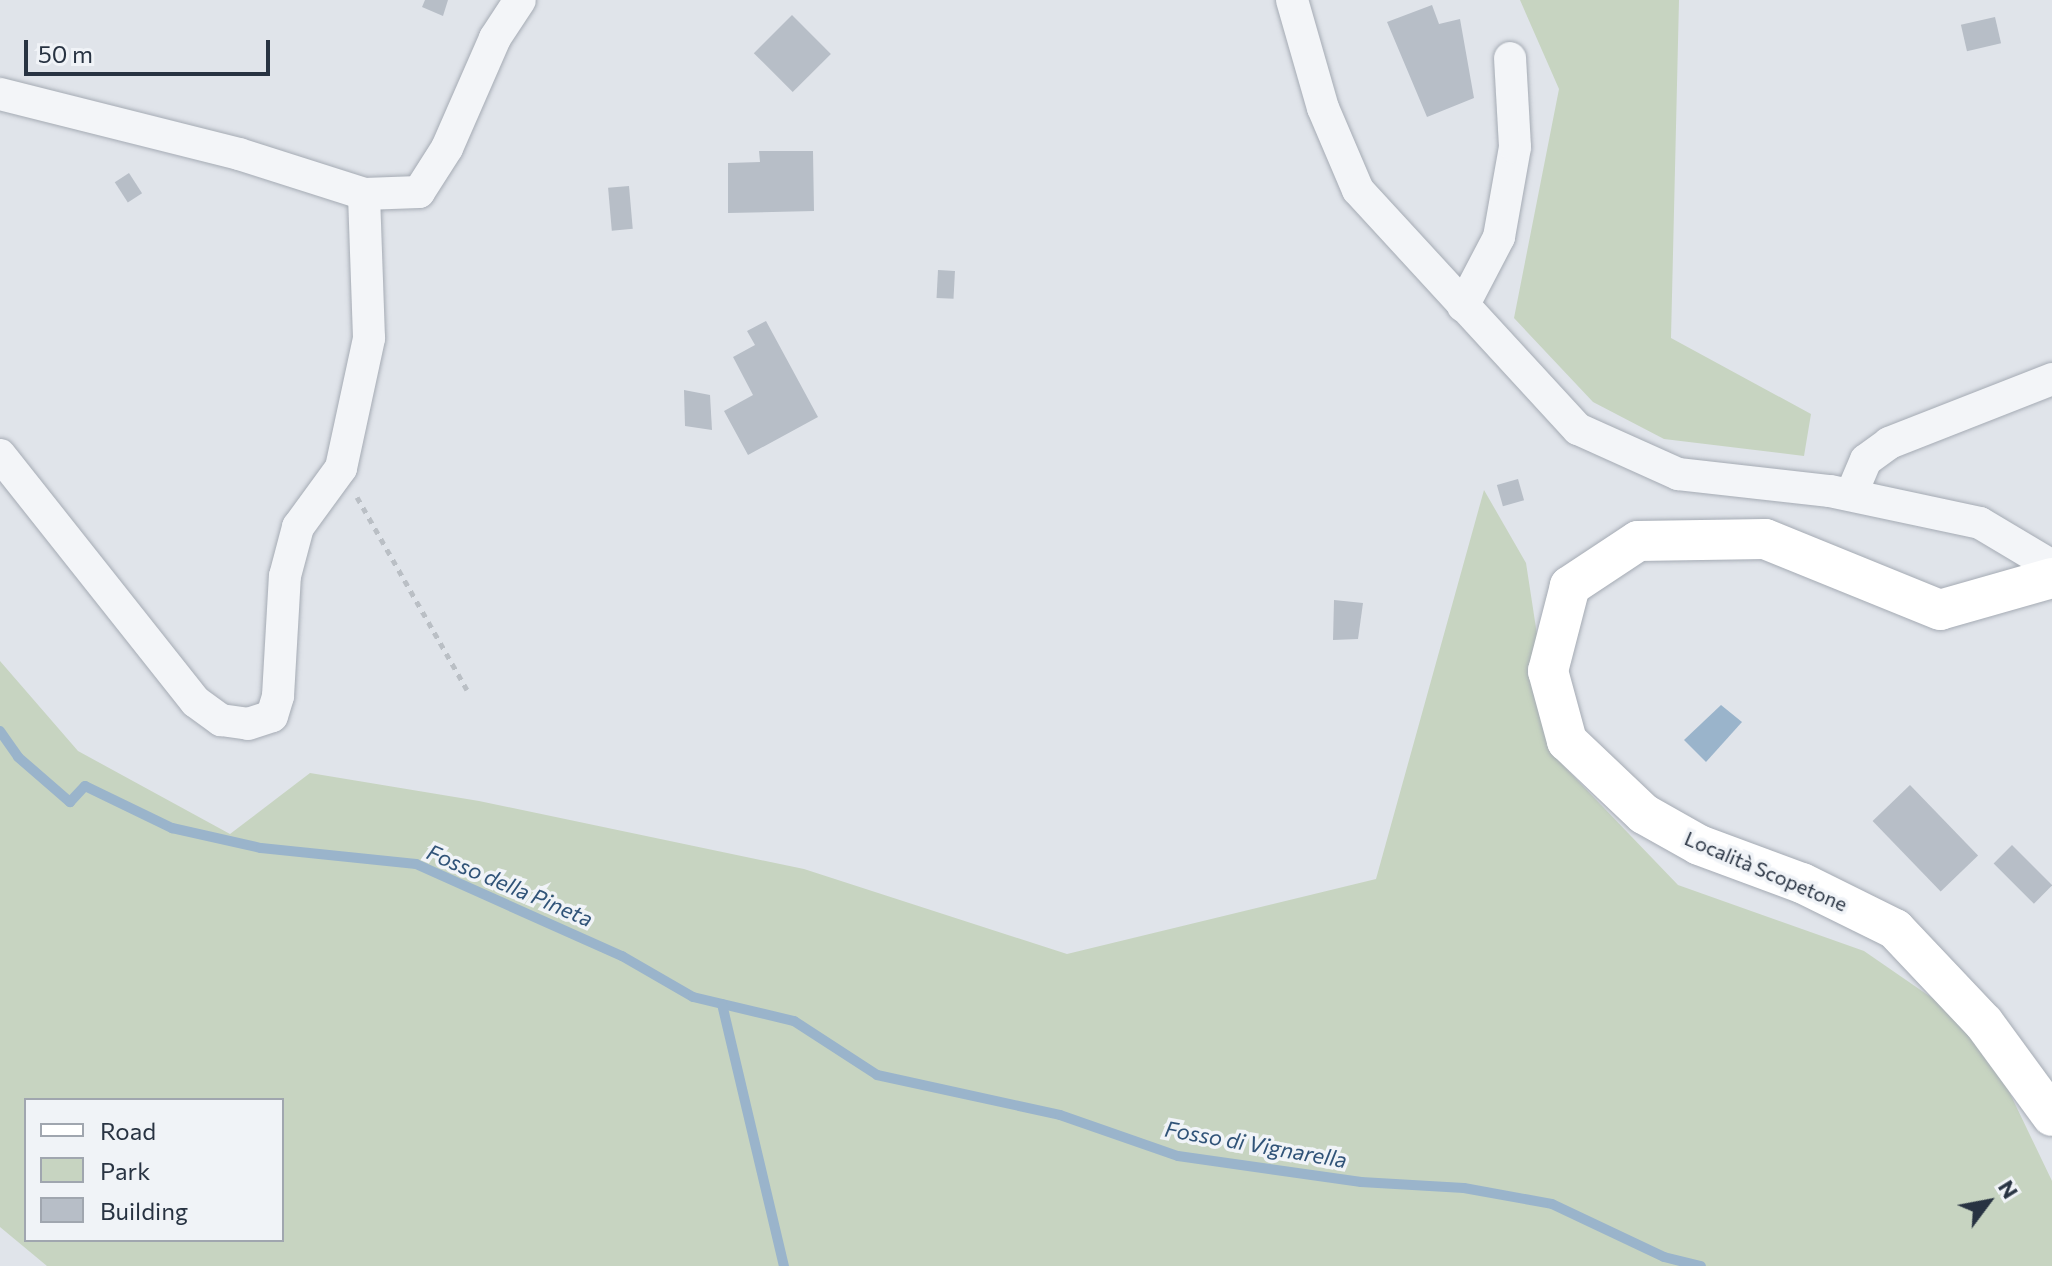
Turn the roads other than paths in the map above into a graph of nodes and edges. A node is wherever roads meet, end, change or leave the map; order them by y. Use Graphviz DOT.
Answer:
graph roads {
  1 [pos="520,0"];
  2 [pos="1292,0"];
  3 [pos="1510,58"];
  4 [pos="0,94"];
  5 [pos="364,194"];
  6 [pos="1463,306"];
  7 [pos="2052,379"];
  8 [pos="0,455"];
  9 [pos="1851,495"];
  10 [pos="2052,566"];
  11 [pos="2052,578"];
  12 [pos="2052,1116"];
  1 -- 5 [label="street"];
  2 -- 6 [label="street"];
  3 -- 6 [label="street"];
  4 -- 5 [label="street"];
  5 -- 8 [label="street"];
  6 -- 9 [label="street"];
  7 -- 9 [label="street"];
  9 -- 10 [label="street"];
  11 -- 12 [label="main road, Località Scopetone"];
}
